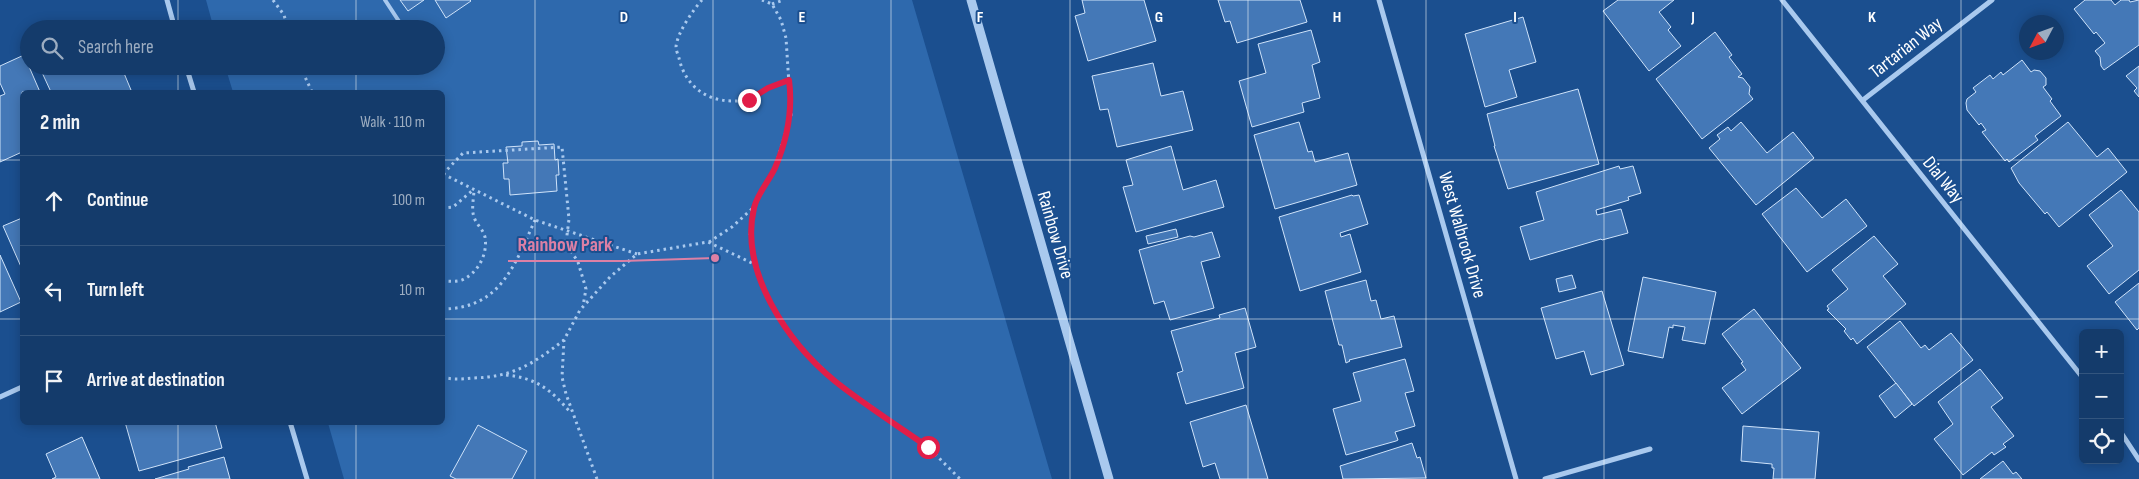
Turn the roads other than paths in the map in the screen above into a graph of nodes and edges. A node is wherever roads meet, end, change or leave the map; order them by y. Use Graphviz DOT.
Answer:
graph roads {
  1 [pos="167,0"];
  2 [pos="385,0"];
  3 [pos="971,0"];
  4 [pos="1379,0"];
  5 [pos="1782,0"];
  6 [pos="1992,0"];
  7 [pos="173,20"];
  8 [pos="398,20"];
  9 [pos="189,75"];
  10 [pos="193,90"];
  11 [pos="1863,100"];
  12 [pos="2080,374"];
  13 [pos="20,388"];
  14 [pos="0,397"];
  15 [pos="291,425"];
  16 [pos="2124,437"];
  17 [pos="1650,449"];
  18 [pos="2139,460"];
  19 [pos="306,479"];
  20 [pos="1108,479"];
  21 [pos="1516,479"];
  22 [pos="1546,479"];
  1 -- 7 [label="street"];
  2 -- 8 [label="lane"];
  3 -- 20 [label="street, Rainbow Drive"];
  4 -- 21 [label="street, West Walbrook Drive"];
  5 -- 11 [label="street, Dial Way"];
  6 -- 11 [label="street, Tartarian Way"];
  9 -- 10 [label="street"];
  11 -- 12 [label="street, Dial Way"];
  13 -- 14 [label="street"];
  15 -- 19 [label="street"];
  16 -- 18 [label="street"];
  17 -- 22 [label="street"];
}
